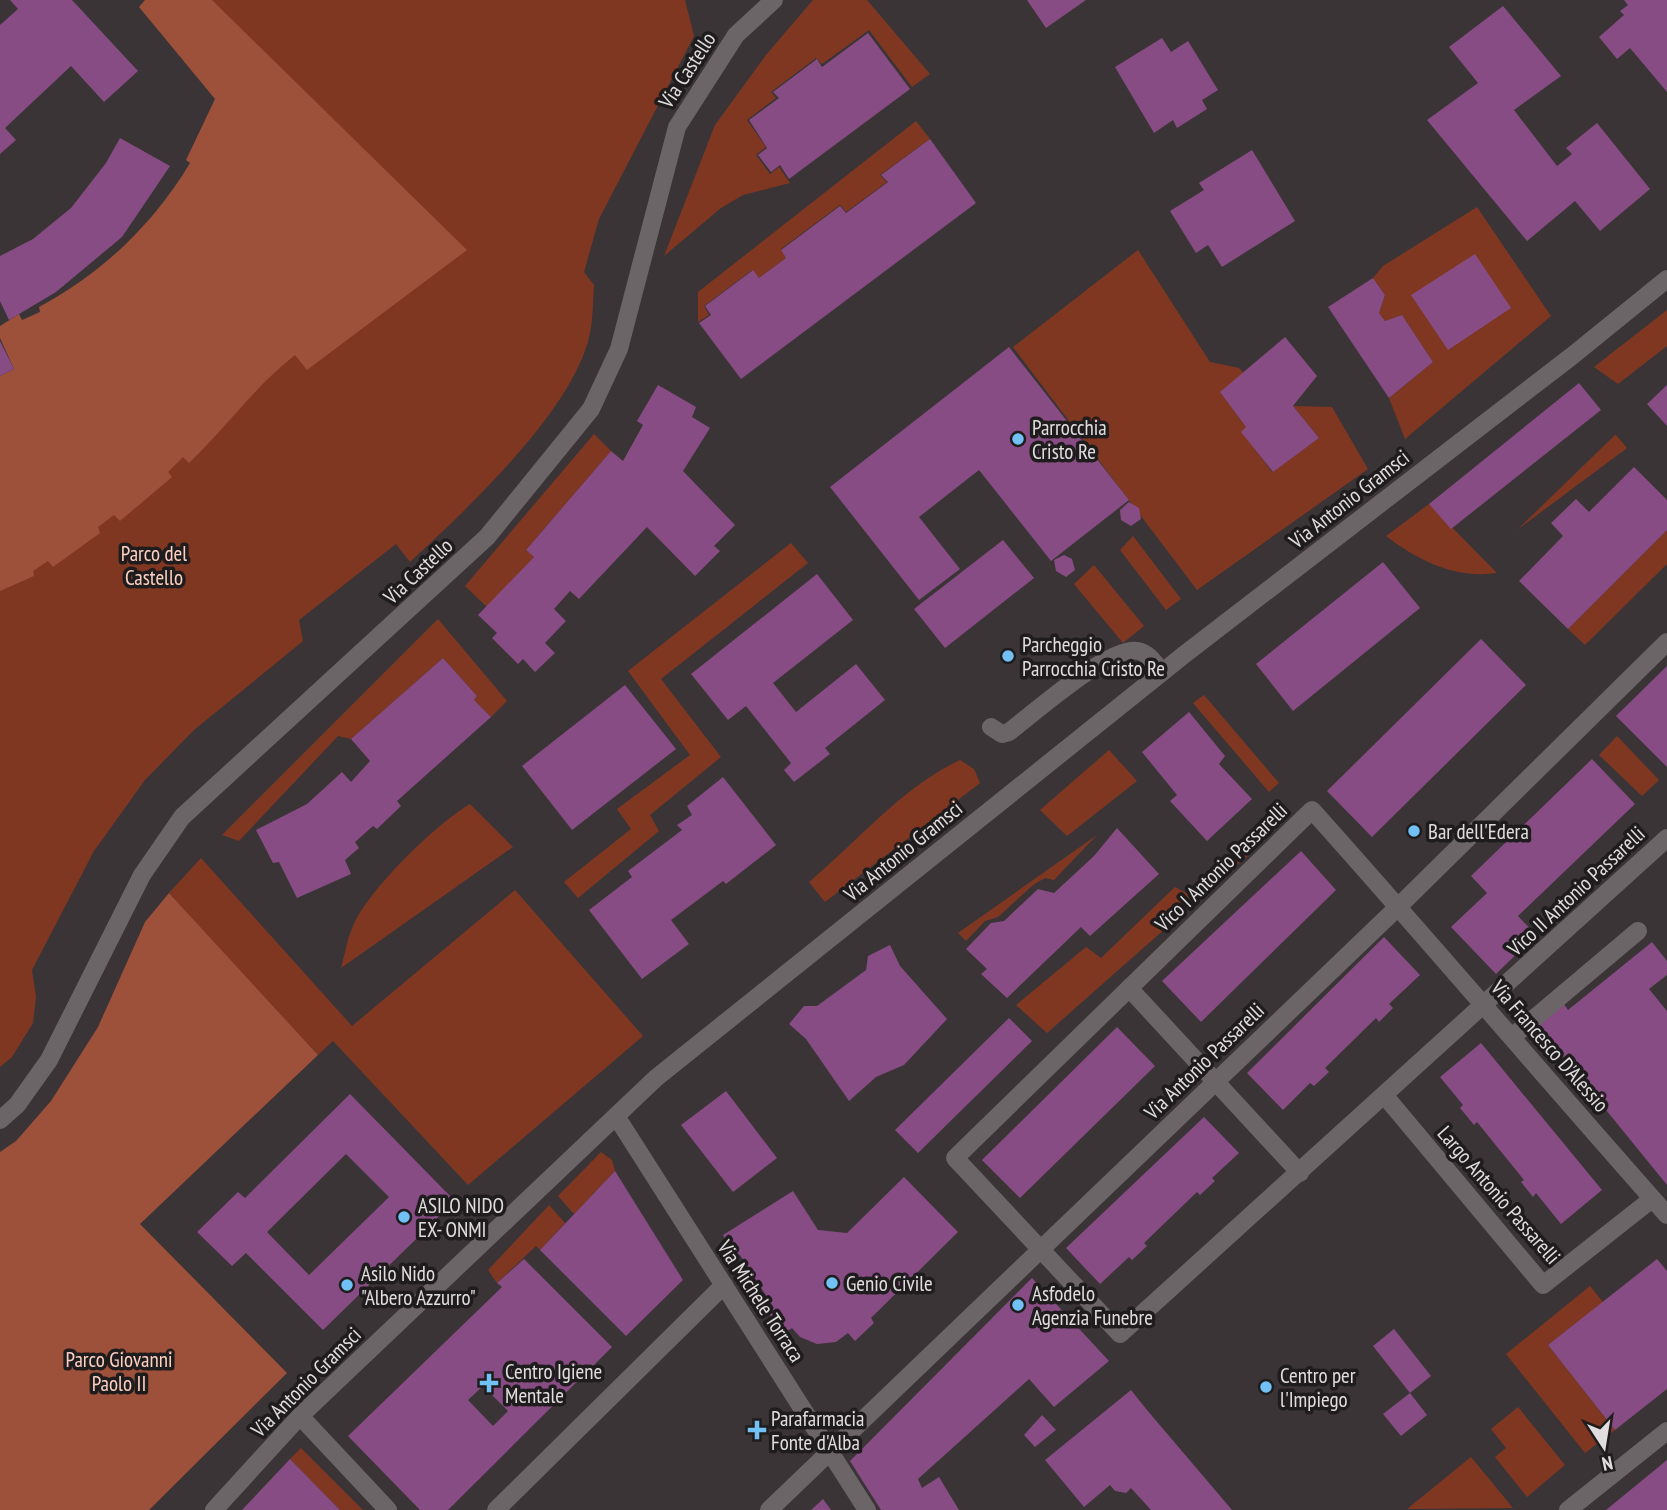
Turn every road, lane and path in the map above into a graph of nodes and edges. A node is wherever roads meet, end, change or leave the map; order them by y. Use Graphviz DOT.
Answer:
graph roads {
  1 [pos="774,0"];
  2 [pos="1667,279"];
  3 [pos="1667,642"];
  4 [pos="1162,673"];
  5 [pos="991,727"];
  6 [pos="1667,838"];
  7 [pos="1399,906"];
  8 [pos="1638,931"];
  9 [pos="1129,988"];
  10 [pos="1485,1006"];
  11 [pos="1512,1037"];
  12 [pos="1214,1083"];
  13 [pos="1385,1096"];
  14 [pos="616,1116"];
  15 [pos="0,1120"];
  16 [pos="1300,1173"];
  17 [pos="1652,1199"];
  18 [pos="1667,1215"];
  19 [pos="1041,1249"];
  20 [pos="723,1284"];
  21 [pos="300,1416"];
  22 [pos="1667,1431"];
  23 [pos="830,1451"];
  24 [pos="214,1510"];
  25 [pos="388,1510"];
  26 [pos="496,1510"];
  27 [pos="769,1510"];
  28 [pos="867,1510"];
  29 [pos="1568,1510"];
  1 -- 15 [label="street, Via Castello"];
  2 -- 4 [label="street, Via Antonio Gramsci"];
  3 -- 7 [label="street, Via Antonio Passarelli"];
  4 -- 5 [label="street"];
  4 -- 14 [label="street, Via Antonio Gramsci"];
  6 -- 10 [label="street, Vico II Antonio Passarelli"];
  7 -- 9 [label="street, Vico I Antonio Passarelli"];
  7 -- 10 [label="street, Via Francesco D'Alessio"];
  7 -- 12 [label="street, Via Antonio Passarelli"];
  8 -- 11 [label="street"];
  9 -- 12 [label="street"];
  9 -- 19 [label="street, Vico I Antonio Passarelli"];
  10 -- 11 [label="street, Via Francesco D'Alessio"];
  10 -- 13 [label="street"];
  11 -- 17 [label="street, Via Francesco D'Alessio"];
  12 -- 16 [label="street"];
  12 -- 19 [label="street, Via Antonio Passarelli"];
  13 -- 16 [label="street"];
  13 -- 17 [label="street, Largo Antonio Passarelli"];
  14 -- 20 [label="street, Via Michele Torraca"];
  14 -- 21 [label="street, Via Antonio Gramsci"];
  16 -- 19 [label="street"];
  17 -- 18 [label="street, Via Francesco D'Alessio"];
  19 -- 23 [label="street, Via Antonio Passarelli"];
  20 -- 23 [label="street, Via Michele Torraca"];
  20 -- 26 [label="street"];
  21 -- 24 [label="street, Via Antonio Gramsci"];
  21 -- 25 [label="street"];
  22 -- 29 [label="street"];
  23 -- 27 [label="street, Via Antonio Passarelli"];
  23 -- 28 [label="street, Via Michele Torraca"];
}
